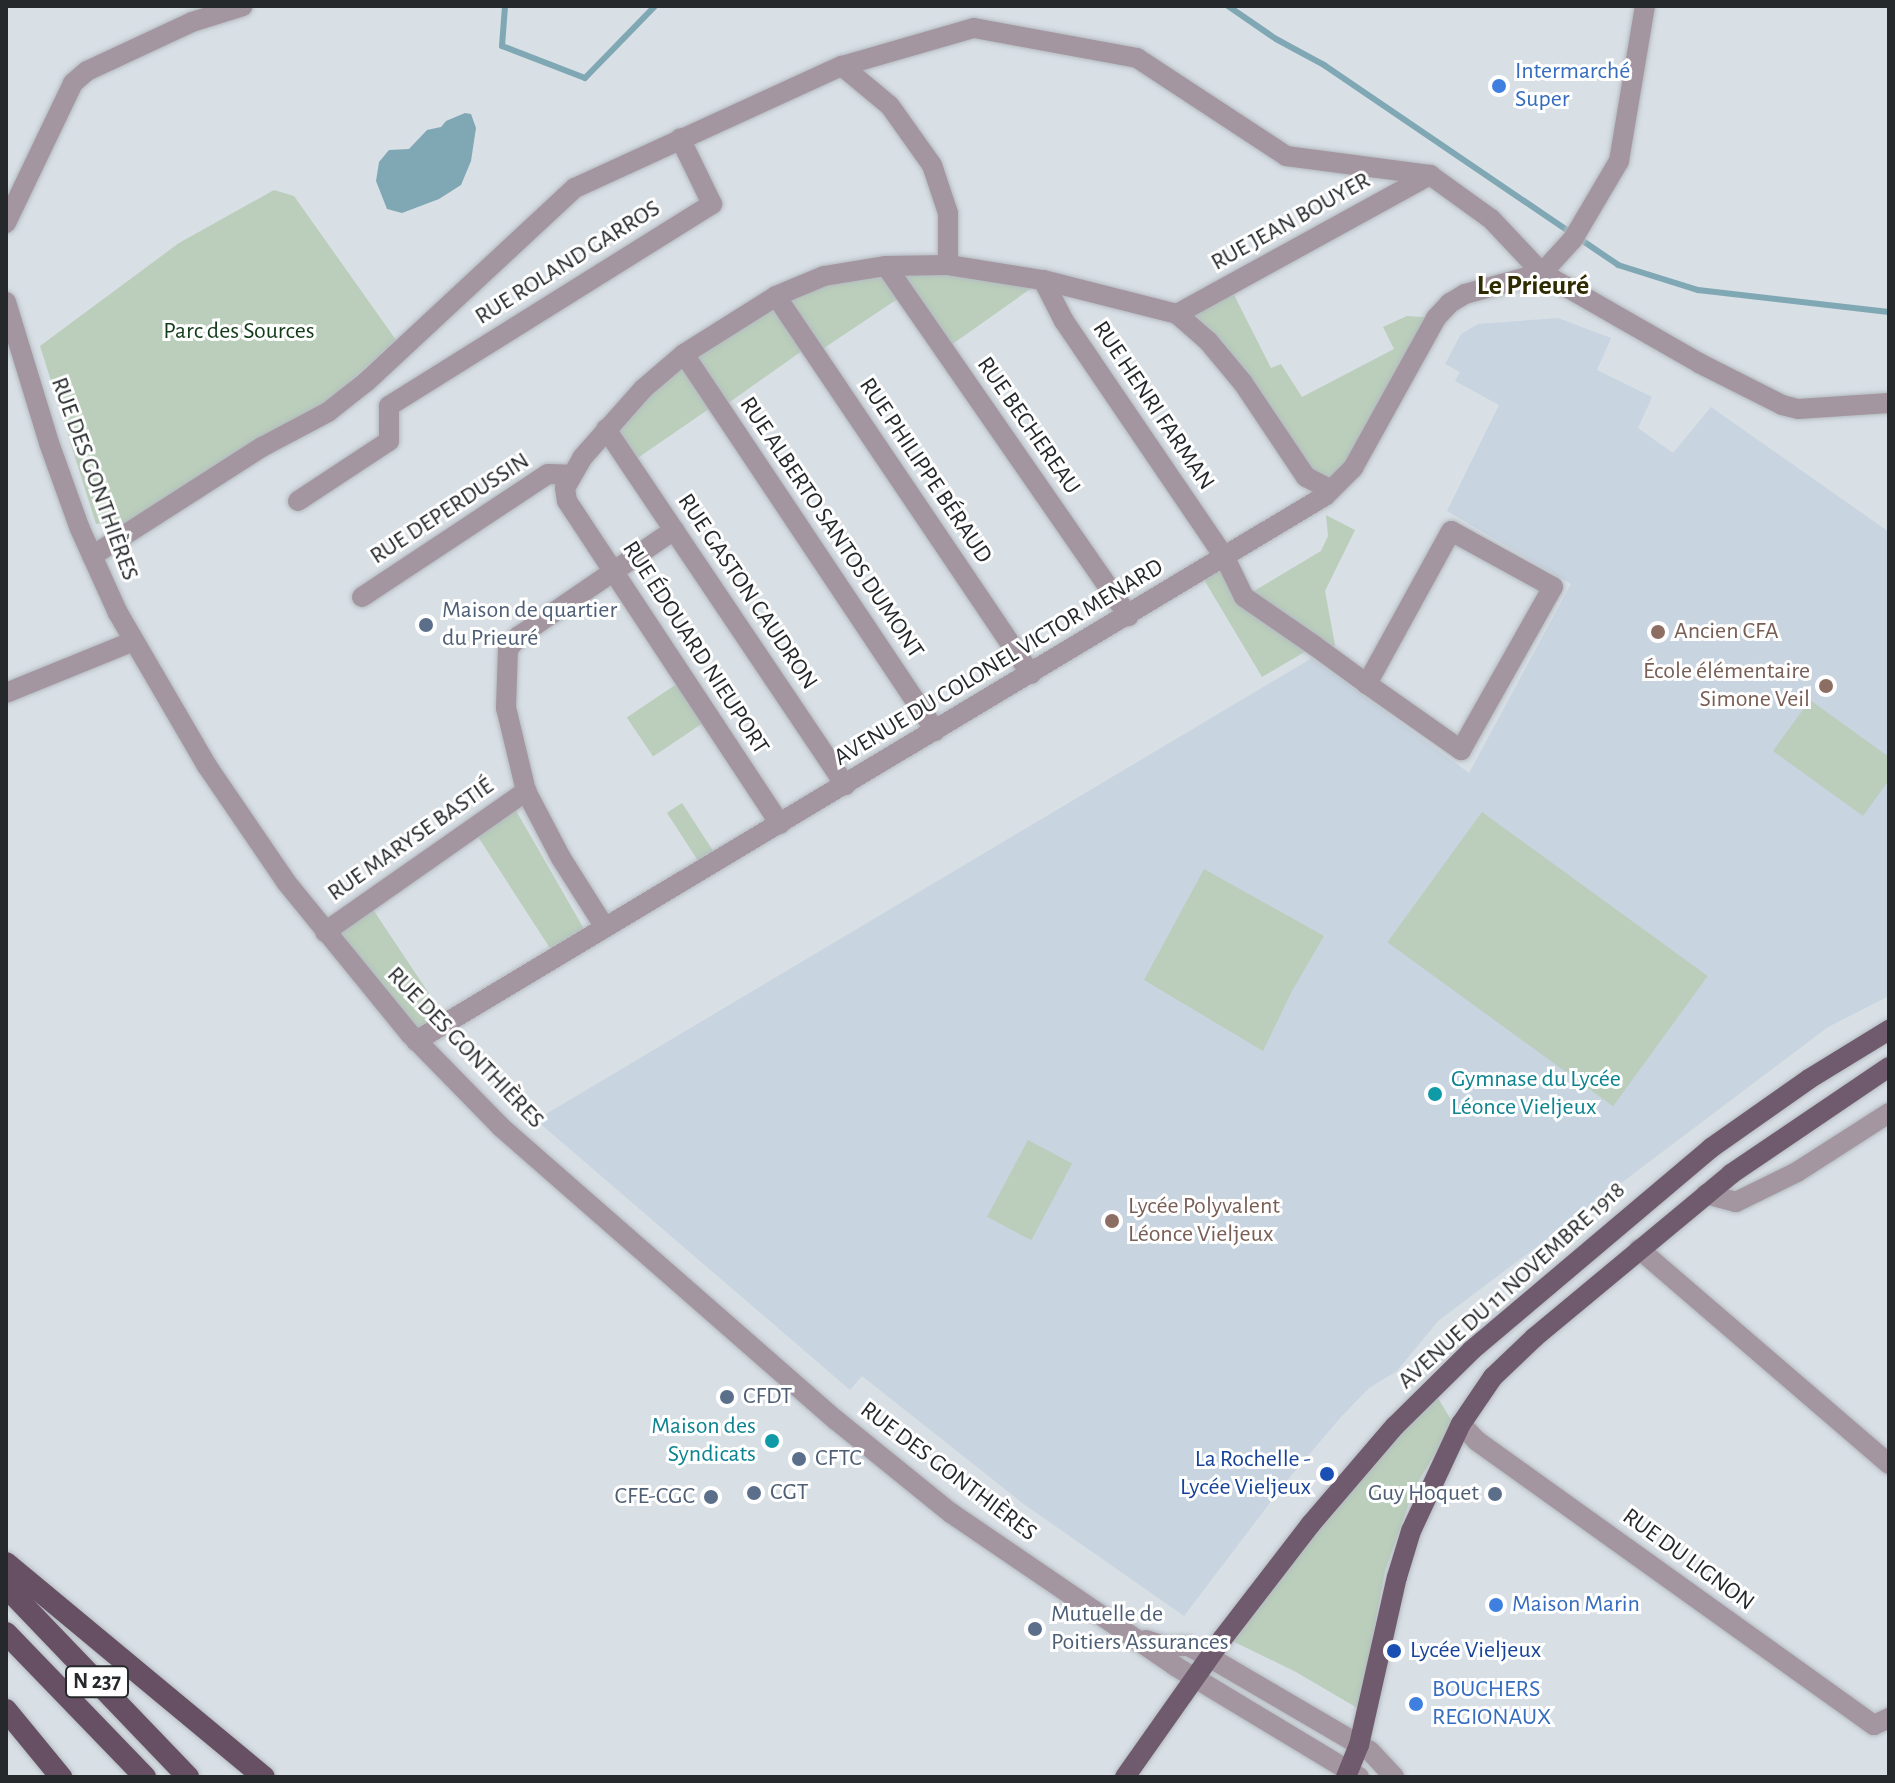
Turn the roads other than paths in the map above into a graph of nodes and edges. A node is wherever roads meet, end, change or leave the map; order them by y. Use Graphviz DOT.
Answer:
graph roads {
  1 [pos="243,6"];
  2 [pos="1645,6"];
  3 [pos="842,66"];
  4 [pos="680,138"];
  5 [pos="1430,175"];
  6 [pos="6,223"];
  7 [pos="948,265"];
  8 [pos="886,266"];
  9 [pos="1542,273"];
  10 [pos="1043,280"];
  11 [pos="776,296"];
  12 [pos="6,302"];
  13 [pos="1177,314"];
  14 [pos="684,354"];
  15 [pos="366,382"];
  16 [pos="1889,403"];
  17 [pos="389,406"];
  18 [pos="606,429"];
  19 [pos="571,475"];
  20 [pos="1331,490"];
  21 [pos="298,501"];
  22 [pos="674,530"];
  23 [pos="92,556"];
  24 [pos="1225,558"];
  25 [pos="614,572"];
  26 [pos="362,597"];
  27 [pos="1128,616"];
  28 [pos="134,641"];
  29 [pos="1031,674"];
  30 [pos="1367,684"];
  31 [pos="6,693"];
  32 [pos="935,731"];
  33 [pos="845,785"];
  34 [pos="526,791"];
  35 [pos="780,824"];
  36 [pos="604,926"];
  37 [pos="325,932"];
  38 [pos="1889,1030"];
  39 [pos="416,1041"];
  40 [pos="1889,1067"];
  41 [pos="1889,1113"];
  42 [pos="1706,1194"];
  43 [pos="1639,1249"];
  44 [pos="1461,1424"];
  45 [pos="1889,1464"];
  46 [pos="6,1563"];
  47 [pos="6,1587"];
  48 [pos="6,1633"];
  49 [pos="1131,1635"];
  50 [pos="1209,1657"];
  51 [pos="1194,1677"];
  52 [pos="6,1710"];
  53 [pos="1889,1718"];
  54 [pos="1359,1745"];
  55 [pos="1351,1775"];
  56 [pos="61,1777"];
  57 [pos="145,1777"];
  58 [pos="188,1777"];
  59 [pos="264,1777"];
  60 [pos="1125,1777"];
  61 [pos="1394,1777"];
  1 -- 6 [label="street"];
  2 -- 9 [label="street"];
  3 -- 4 [label="street, RUE ROLAND GARROS"];
  3 -- 5 [label="street, RUE ROLAND GARROS"];
  3 -- 7 [label="street"];
  4 -- 15 [label="street, RUE ROLAND GARROS"];
  4 -- 17 [label="street, RUE ROLAND GARROS"];
  5 -- 9 [label="street, RUE ROLAND GARROS"];
  5 -- 13 [label="street, RUE JEAN BOUYER"];
  7 -- 8 [label="street"];
  7 -- 10 [label="street"];
  8 -- 11 [label="street"];
  8 -- 27 [label="street, RUE BECHEREAU"];
  9 -- 16 [label="street, RUE ROLAND GARROS"];
  9 -- 20 [label="street, AVENUE DU COLONEL VICTOR MENARD"];
  10 -- 13 [label="street"];
  10 -- 24 [label="street, RUE HENRI FARMAN"];
  11 -- 14 [label="street"];
  11 -- 29 [label="street, RUE PHILIPPE BÉRAUD"];
  12 -- 23 [label="street, RUE DES GONTHIÈRES"];
  13 -- 20 [label="street"];
  14 -- 18 [label="street"];
  14 -- 32 [label="street, RUE ALBERTO SANTOS DUMONT"];
  15 -- 17 [label="street"];
  15 -- 23 [label="street, RUE ROLAND GARROS"];
  17 -- 21 [label="street"];
  18 -- 19 [label="street"];
  18 -- 22 [label="street, RUE GASTON CAUDRON"];
  19 -- 25 [label="street, RUE ÉDOUARD NIEUPORT"];
  19 -- 26 [label="street, RUE DEPERDUSSIN"];
  20 -- 24 [label="street, AVENUE DU COLONEL VICTOR MENARD"];
  22 -- 25 [label="street"];
  22 -- 33 [label="street, RUE GASTON CAUDRON"];
  23 -- 28 [label="street, RUE DES GONTHIÈRES"];
  24 -- 27 [label="street, AVENUE DU COLONEL VICTOR MENARD"];
  24 -- 30 [label="street, RUE HENRI FARMAN"];
  25 -- 34 [label="street"];
  25 -- 35 [label="street, RUE ÉDOUARD NIEUPORT"];
  27 -- 29 [label="street, AVENUE DU COLONEL VICTOR MENARD"];
  28 -- 31 [label="street"];
  28 -- 37 [label="street, RUE DES GONTHIÈRES"];
  29 -- 32 [label="street, AVENUE DU COLONEL VICTOR MENARD"];
  30 -- 30 [label="street"];
  32 -- 33 [label="street, AVENUE DU COLONEL VICTOR MENARD"];
  33 -- 35 [label="street, AVENUE DU COLONEL VICTOR MENARD"];
  34 -- 36 [label="street"];
  34 -- 37 [label="street, RUE MARYSE BASTIÉ"];
  35 -- 36 [label="street, AVENUE DU COLONEL VICTOR MENARD"];
  36 -- 39 [label="street, AVENUE DU COLONEL VICTOR MENARD"];
  37 -- 39 [label="street, RUE DES GONTHIÈRES"];
  38 -- 50 [label="main road, AVENUE DU 11 NOVEMBRE 1918"];
  39 -- 49 [label="street, RUE DES GONTHIÈRES"];
  40 -- 42 [label="main road"];
  41 -- 42 [label="street"];
  42 -- 43 [label="main road"];
  43 -- 44 [label="main road"];
  43 -- 45 [label="street"];
  44 -- 53 [label="street, RUE DU LIGNON"];
  44 -- 54 [label="main road"];
  46 -- 59 [label="highway"];
  47 -- 58 [label="highway, N 237"];
  48 -- 57 [label="highway, N 237"];
  49 -- 50 [label="street, RUE DES GONTHIÈRES"];
  49 -- 51 [label="street, RUE DES GONTHIÈRES"];
  50 -- 51 [label="main road, AVENUE DU 11 NOVEMBRE 1918"];
  50 -- 54 [label="street, RUE DES GONTHIÈRES"];
  51 -- 55 [label="street, RUE DES GONTHIÈRES"];
  51 -- 60 [label="main road, AVENUE DU 11 NOVEMBRE 1918"];
  52 -- 56 [label="highway"];
  54 -- 55 [label="main road"];
  54 -- 61 [label="street, RUE DES GONTHIÈRES"];
}
